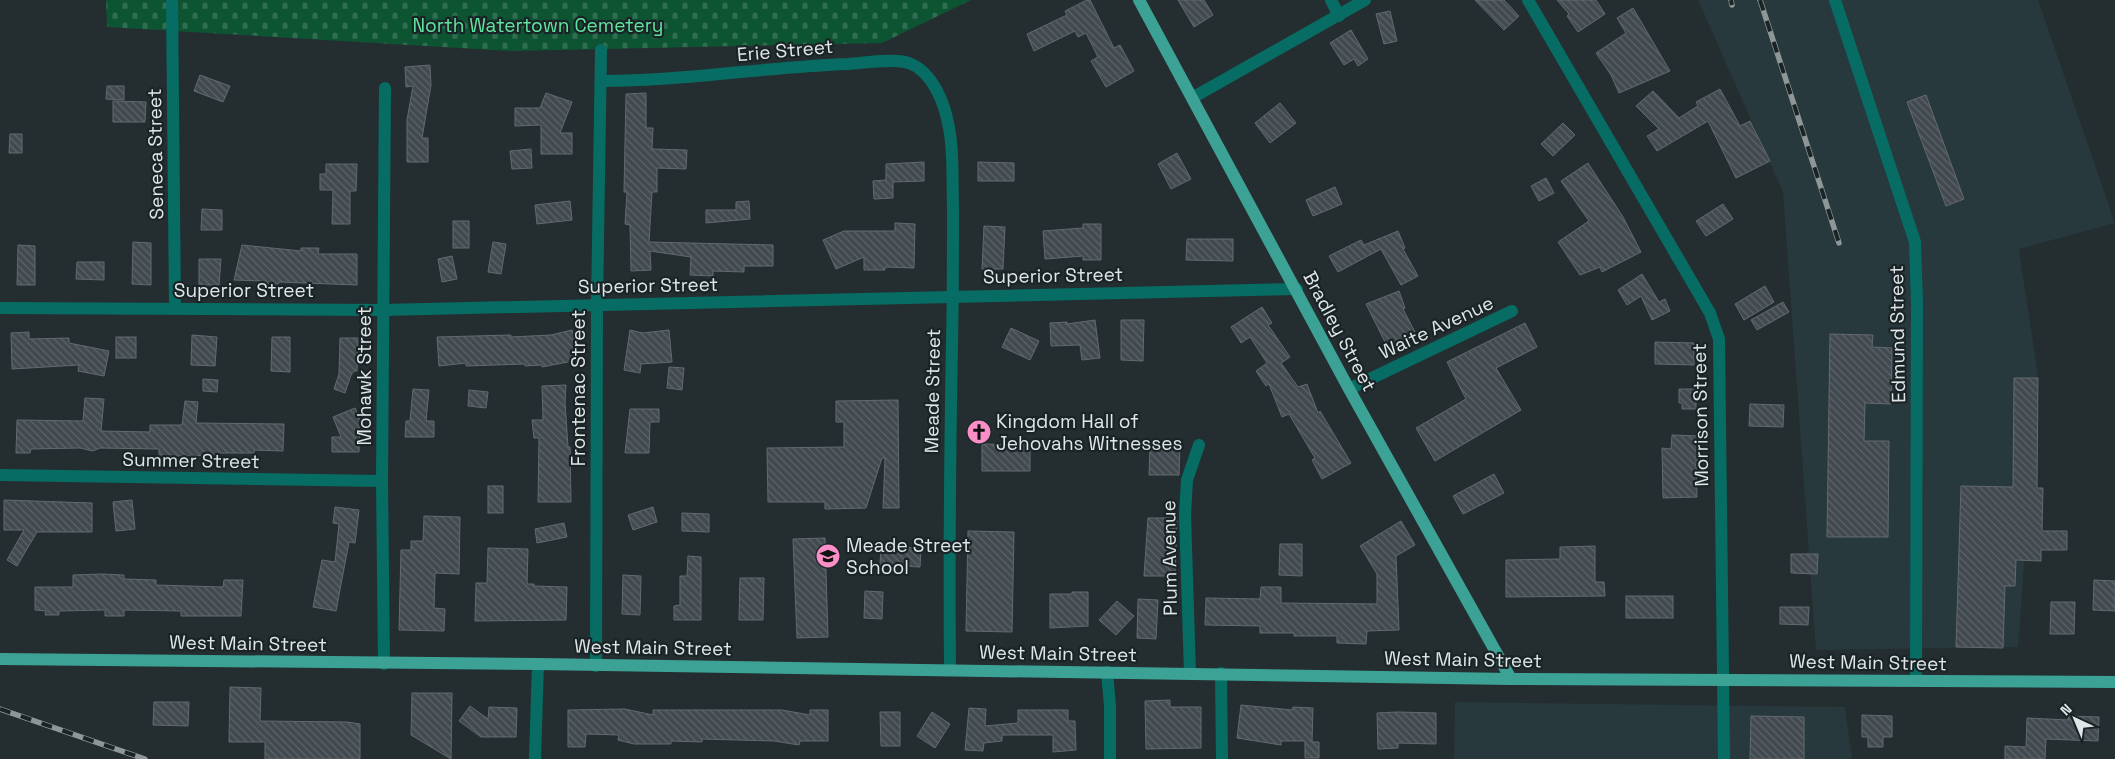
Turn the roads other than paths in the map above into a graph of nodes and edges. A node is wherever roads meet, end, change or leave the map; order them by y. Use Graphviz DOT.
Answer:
graph roads {
  1 [pos="172,0"];
  2 [pos="1139,0"];
  3 [pos="1331,0"];
  4 [pos="1366,0"];
  5 [pos="1528,0"];
  6 [pos="1835,0"];
  7 [pos="1339,16"];
  8 [pos="601,50"];
  9 [pos="601,81"];
  10 [pos="385,88"];
  11 [pos="1192,98"];
  12 [pos="945,112"];
  13 [pos="1297,289"];
  14 [pos="954,296"];
  15 [pos="597,305"];
  16 [pos="0,308"];
  17 [pos="175,308"];
  18 [pos="383,310"];
  19 [pos="1512,311"];
  20 [pos="1350,389"];
  21 [pos="1199,445"];
  22 [pos="0,475"];
  23 [pos="382,481"];
  24 [pos="0,659"];
  25 [pos="384,664"];
  26 [pos="538,664"];
  27 [pos="596,666"];
  28 [pos="950,670"];
  29 [pos="1107,672"];
  30 [pos="1190,672"];
  31 [pos="1222,673"];
  32 [pos="1511,679"];
  33 [pos="1723,679"];
  34 [pos="1916,681"];
  35 [pos="2115,682"];
  36 [pos="535,759"];
  37 [pos="1110,759"];
  38 [pos="1222,759"];
  39 [pos="1724,759"];
  1 -- 17 [label="street, Seneca Street"];
  2 -- 11 [label="main road, Bradley Street"];
  3 -- 7 [label="street"];
  4 -- 7 [label="street"];
  5 -- 33 [label="street, Morrison Street"];
  6 -- 34 [label="street, Edmund Street"];
  7 -- 11 [label="street"];
  8 -- 9 [label="street, Frontenac Street"];
  9 -- 12 [label="street, Erie Street"];
  9 -- 15 [label="street, Frontenac Street"];
  10 -- 18 [label="street, Mohawk Street"];
  11 -- 13 [label="main road, Bradley Street"];
  12 -- 14 [label="street, Meade Street"];
  13 -- 14 [label="street, Superior Street"];
  13 -- 20 [label="main road, Bradley Street"];
  14 -- 15 [label="street, Superior Street"];
  14 -- 28 [label="street, Meade Street"];
  15 -- 18 [label="street, Superior Street"];
  15 -- 27 [label="street, Frontenac Street"];
  16 -- 17 [label="street, Superior Street"];
  17 -- 18 [label="street, Superior Street"];
  18 -- 23 [label="street, Mohawk Street"];
  19 -- 20 [label="street, Waite Avenue"];
  20 -- 32 [label="main road, Bradley Street"];
  21 -- 30 [label="street, Plum Avenue"];
  22 -- 23 [label="street, Summer Street"];
  23 -- 25 [label="street, Mohawk Street"];
  24 -- 25 [label="main road, West Main Street"];
  25 -- 26 [label="main road, West Main Street"];
  26 -- 27 [label="main road, West Main Street"];
  26 -- 36 [label="street"];
  27 -- 28 [label="main road, West Main Street"];
  28 -- 29 [label="main road, West Main Street"];
  29 -- 30 [label="main road, West Main Street"];
  29 -- 37 [label="street"];
  30 -- 31 [label="main road, West Main Street"];
  31 -- 32 [label="main road, West Main Street"];
  31 -- 38 [label="street"];
  32 -- 33 [label="main road, West Main Street"];
  33 -- 34 [label="main road, West Main Street"];
  33 -- 39 [label="street, Morrison Street"];
  34 -- 35 [label="main road, West Main Street"];
}
